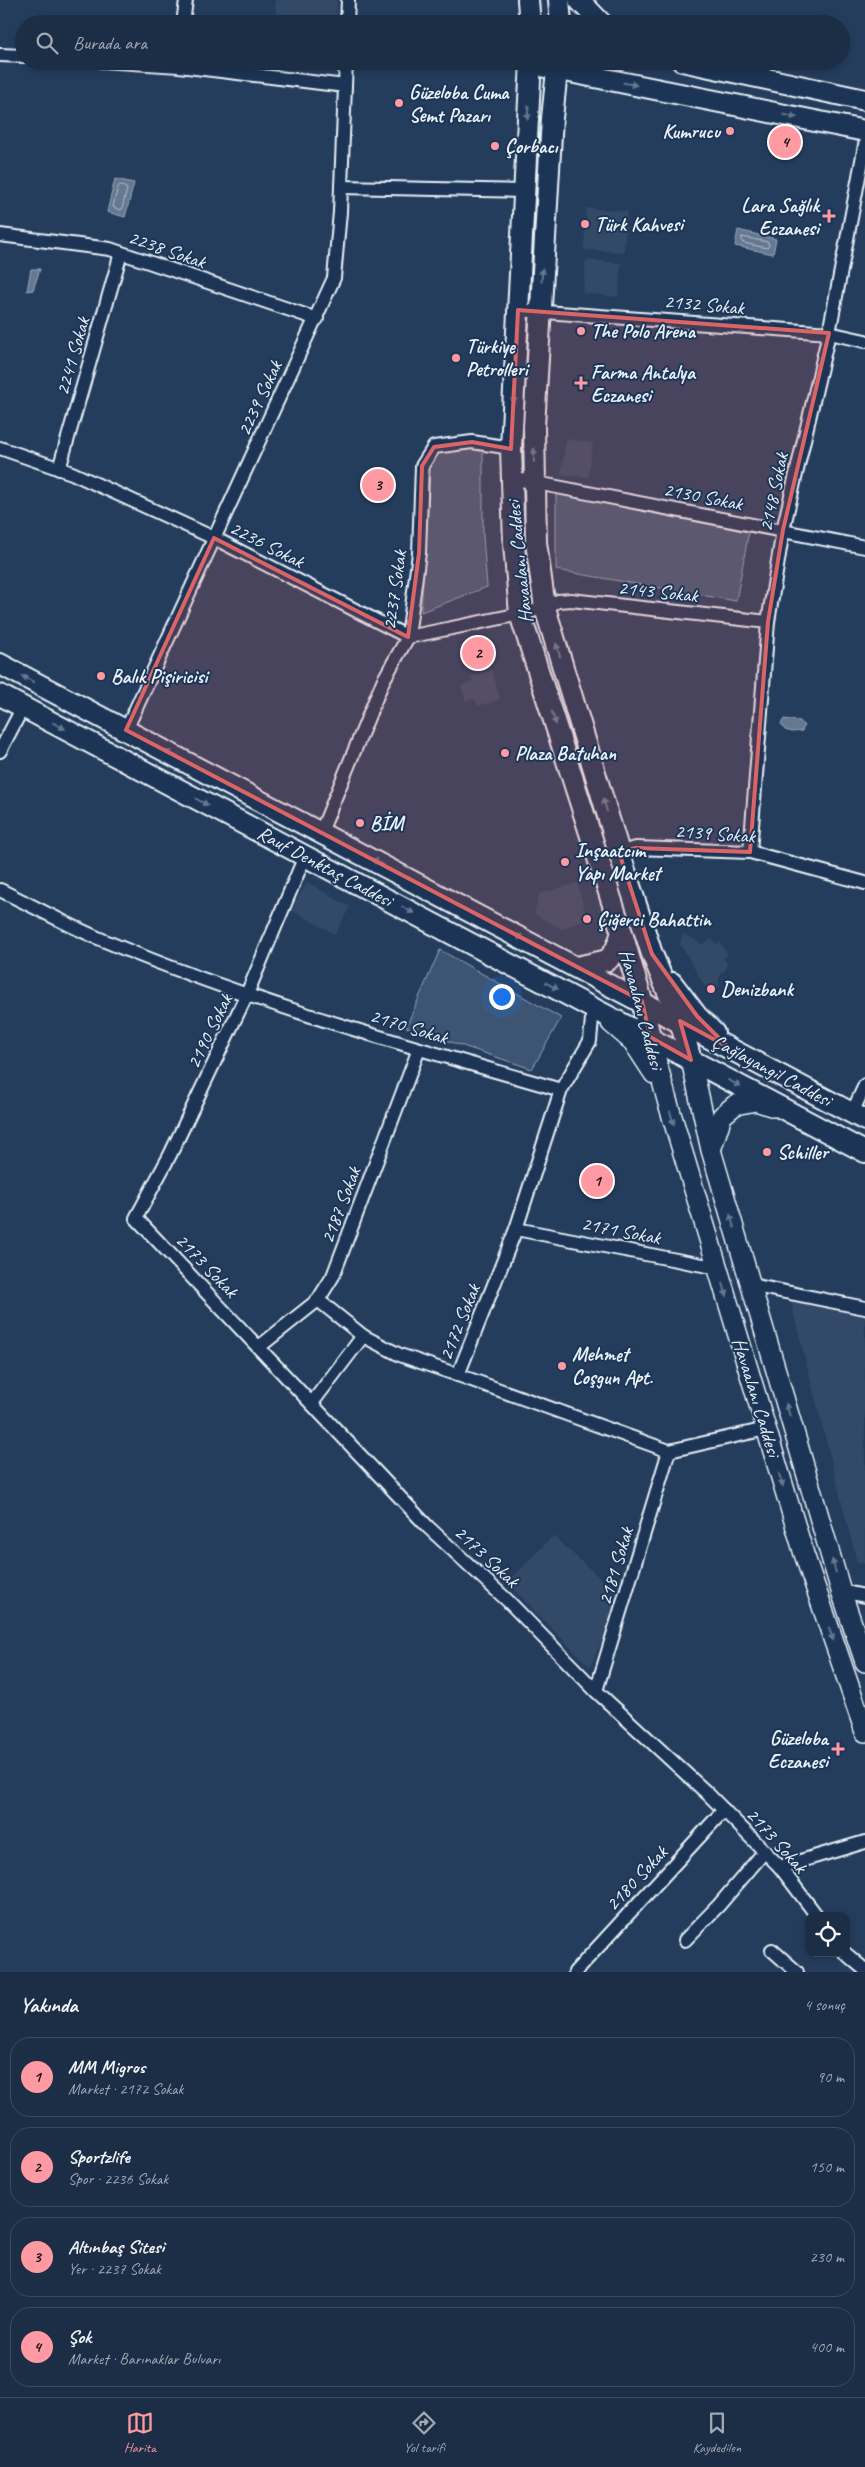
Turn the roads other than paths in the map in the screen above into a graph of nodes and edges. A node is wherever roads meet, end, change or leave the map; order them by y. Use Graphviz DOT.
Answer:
graph roads {
  1 [pos="186,0"];
  2 [pos="348,0"];
  3 [pos="528,0"];
  4 [pos="559,0"];
  5 [pos="579,0"];
  6 [pos="184,15"];
  7 [pos="347,15"];
  8 [pos="532,15"];
  9 [pos="560,15"];
  10 [pos="593,15"];
  11 [pos="0,55"];
  12 [pos="15,56"];
  13 [pos="224,70"];
  14 [pos="346,70"];
  15 [pos="531,70"];
  16 [pos="557,70"];
  17 [pos="574,70"];
  18 [pos="724,70"];
  19 [pos="603,79"];
  20 [pos="345,86"];
  21 [pos="865,100"];
  22 [pos="552,118"];
  23 [pos="865,130"];
  24 [pos="865,145"];
  25 [pos="341,187"];
  26 [pos="523,191"];
  27 [pos="0,235"];
  28 [pos="121,253"];
  29 [pos="518,310"];
  30 [pos="540,310"];
  31 [pos="317,319"];
  32 [pos="829,333"];
  33 [pos="865,341"];
  34 [pos="0,448"];
  35 [pos="511,448"];
  36 [pos="59,469"];
  37 [pos="511,478"];
  38 [pos="534,481"];
  39 [pos="783,530"];
  40 [pos="214,538"];
  41 [pos="865,547"];
  42 [pos="545,608"];
  43 [pos="520,614"];
  44 [pos="768,622"];
  45 [pos="408,637"];
  46 [pos="0,664"];
  47 [pos="0,695"];
  48 [pos="23,707"];
  49 [pos="126,730"];
  50 [pos="0,751"];
  51 [pos="321,832"];
  52 [pos="619,852"];
  53 [pos="750,852"];
  54 [pos="305,856"];
  55 [pos="865,883"];
  56 [pos="0,890"];
  57 [pos="622,933"];
  58 [pos="652,955"];
  59 [pos="577,967"];
  60 [pos="248,994"];
  61 [pos="642,1001"];
  62 [pos="588,1005"];
  63 [pos="680,1021"];
  64 [pos="650,1038"];
  65 [pos="728,1047"];
  66 [pos="419,1049"];
  67 [pos="691,1060"];
  68 [pos="865,1085"];
  69 [pos="663,1088"];
  70 [pos="561,1090"];
  71 [pos="798,1115"];
  72 [pos="859,1116"];
  73 [pos="711,1150"];
  74 [pos="865,1152"];
  75 [pos="136,1218"];
  76 [pos="516,1229"];
  77 [pos="718,1268"];
  78 [pos="752,1285"];
  79 [pos="318,1300"];
  80 [pos="865,1308"];
  81 [pos="363,1336"];
  82 [pos="258,1347"];
  83 [pos="458,1375"];
  84 [pos="312,1403"];
  85 [pos="766,1429"];
  86 [pos="669,1451"];
  87 [pos="841,1591"];
  88 [pos="865,1596"];
  89 [pos="865,1662"];
  90 [pos="596,1691"];
  91 [pos="865,1732"];
  92 [pos="724,1810"];
  93 [pos="865,1842"];
  94 [pos="765,1851"];
  95 [pos="780,1867"];
  96 [pos="814,1912"];
  97 [pos="685,1940"];
  98 [pos="772,1950"];
  99 [pos="850,1957"];
  100 [pos="865,1970"];
  101 [pos="575,1972"];
  102 [pos="797,1972"];
  1 -- 6 [label="street"];
  2 -- 7 [label="street"];
  3 -- 8 [label="main road"];
  4 -- 9 [label="main road"];
  5 -- 10 [label="main road"];
  11 -- 12 [label="street"];
  13 -- 20 [label="street"];
  14 -- 20 [label="street, 2239 Sokak"];
  15 -- 26 [label="main road, Havaalanı Caddesi, one-way"];
  16 -- 22 [label="main road, Havaalanı Caddesi"];
  17 -- 19 [label="main road"];
  18 -- 21 [label="main road"];
  19 -- 22 [label="main road"];
  19 -- 23 [label="main road, one-way"];
  20 -- 25 [label="street, 2239 Sokak"];
  30 -- 22 [label="main road, Havaalanı Caddesi, one-way"];
  24 -- 32 [label="street, 2148 Sokak"];
  25 -- 26 [label="street"];
  25 -- 31 [label="street, 2239 Sokak"];
  26 -- 29 [label="main road, Havaalanı Caddesi"];
  27 -- 28 [label="street, 2238 Sokak"];
  28 -- 31 [label="street, 2238 Sokak"];
  28 -- 36 [label="street, 2241 Sokak"];
  29 -- 30 [label="street, 2132 Sokak"];
  29 -- 35 [label="main road, Havaalanı Caddesi, one-way"];
  30 -- 32 [label="street, 2132 Sokak"];
  38 -- 30 [label="main road, Havaalanı Caddesi, one-way"];
  31 -- 40 [label="street, 2239 Sokak"];
  32 -- 33 [label="street, 2132 Sokak"];
  32 -- 39 [label="street, 2148 Sokak"];
  34 -- 36 [label="street, 2236 Sokak"];
  35 -- 37 [label="main road, Havaalanı Caddesi"];
  35 -- 45 [label="street, 2237 Sokak"];
  36 -- 40 [label="street, 2236 Sokak"];
  37 -- 38 [label="street, 2130 Sokak"];
  37 -- 43 [label="main road, Havaalanı Caddesi"];
  38 -- 39 [label="street, 2130 Sokak"];
  38 -- 42 [label="main road, Havaalanı Caddesi"];
  39 -- 41 [label="street, 2130 Sokak"];
  39 -- 44 [label="street, 2148 Sokak"];
  40 -- 45 [label="street, 2236 Sokak"];
  40 -- 49 [label="street, 2239 Sokak"];
  42 -- 43 [label="street, 2143 Sokak"];
  42 -- 44 [label="street, 2143 Sokak"];
  52 -- 42 [label="main road, Havaalanı Caddesi, one-way"];
  43 -- 45 [label="street"];
  43 -- 57 [label="main road, Havaalanı Caddesi, one-way"];
  44 -- 53 [label="street, 2148 Sokak"];
  45 -- 51 [label="street, 2237 Sokak"];
  49 -- 46 [label="main road, Rauf Denktaş Caddesi, one-way"];
  47 -- 48 [label="main road, Rauf Denktaş Caddesi"];
  48 -- 50 [label="street"];
  48 -- 54 [label="main road, Rauf Denktaş Caddesi, one-way"];
  51 -- 49 [label="main road, Rauf Denktaş Caddesi, one-way"];
  59 -- 51 [label="main road, Rauf Denktaş Caddesi, one-way"];
  52 -- 53 [label="street, 2139 Sokak"];
  52 -- 58 [label="main road, Havaalanı Caddesi"];
  53 -- 55 [label="street, 2139 Sokak"];
  54 -- 60 [label="street, 2190 Sokak"];
  54 -- 62 [label="main road, Rauf Denktaş Caddesi, one-way"];
  56 -- 60 [label="street, 2170 Sokak"];
  57 -- 59 [label="main road"];
  57 -- 61 [label="main road, Havaalanı Caddesi"];
  58 -- 63 [label="main road, Havaalanı Caddesi"];
  58 -- 65 [label="main road"];
  59 -- 61 [label="main road, Rauf Denktaş Caddesi"];
  60 -- 66 [label="street, 2170 Sokak"];
  60 -- 75 [label="street, 2190 Sokak"];
  61 -- 63 [label="main road, Çağlayangil Caddesi"];
  61 -- 64 [label="main road, Havaalanı Caddesi"];
  62 -- 64 [label="main road, Rauf Denktaş Caddesi"];
  62 -- 69 [label="street"];
  62 -- 70 [label="street, 2172 Sokak"];
  63 -- 65 [label="main road, Çağlayangil Caddesi"];
  63 -- 67 [label="main road, Havaalanı Caddesi"];
  64 -- 67 [label="main road, Çağlayangil Caddesi"];
  64 -- 69 [label="street, Havaalanı Caddesi"];
  65 -- 72 [label="main road, Çağlayangil Caddesi"];
  66 -- 70 [label="street, 2170 Sokak"];
  66 -- 79 [label="street, 2187 Sokak"];
  67 -- 71 [label="main road, Çağlayangil Caddesi, one-way"];
  67 -- 73 [label="street, Havaalanı Caddesi"];
  68 -- 72 [label="street"];
  69 -- 77 [label="street, Havaalanı Caddesi, one-way"];
  70 -- 76 [label="street, 2172 Sokak"];
  71 -- 73 [label="street"];
  71 -- 74 [label="main road, Çağlayangil Caddesi"];
  78 -- 73 [label="street, Havaalanı Caddesi, one-way"];
  75 -- 82 [label="street, 2173 Sokak"];
  76 -- 77 [label="street, 2171 Sokak"];
  76 -- 83 [label="street, 2172 Sokak"];
  77 -- 85 [label="street, Havaalanı Caddesi, one-way"];
  78 -- 80 [label="street"];
  87 -- 78 [label="street, Havaalanı Caddesi, one-way"];
  79 -- 81 [label="street"];
  79 -- 82 [label="street, 2187 Sokak"];
  81 -- 83 [label="street"];
  81 -- 84 [label="street"];
  82 -- 84 [label="street, 2173 Sokak"];
  83 -- 86 [label="street, 2172 Sokak"];
  84 -- 90 [label="street, 2173 Sokak"];
  85 -- 86 [label="street"];
  85 -- 91 [label="street, Havaalanı Caddesi, one-way"];
  86 -- 90 [label="street, 2181 Sokak"];
  87 -- 88 [label="street"];
  87 -- 89 [label="street, Havaalanı Caddesi"];
  90 -- 92 [label="street, 2173 Sokak"];
  92 -- 94 [label="street, 2173 Sokak"];
  92 -- 101 [label="street, 2180 Sokak"];
  93 -- 95 [label="street"];
  94 -- 95 [label="street, 2173 Sokak"];
  94 -- 97 [label="street"];
  95 -- 96 [label="street, 2173 Sokak"];
  98 -- 102 [label="street"];
  99 -- 100 [label="street"];
}
